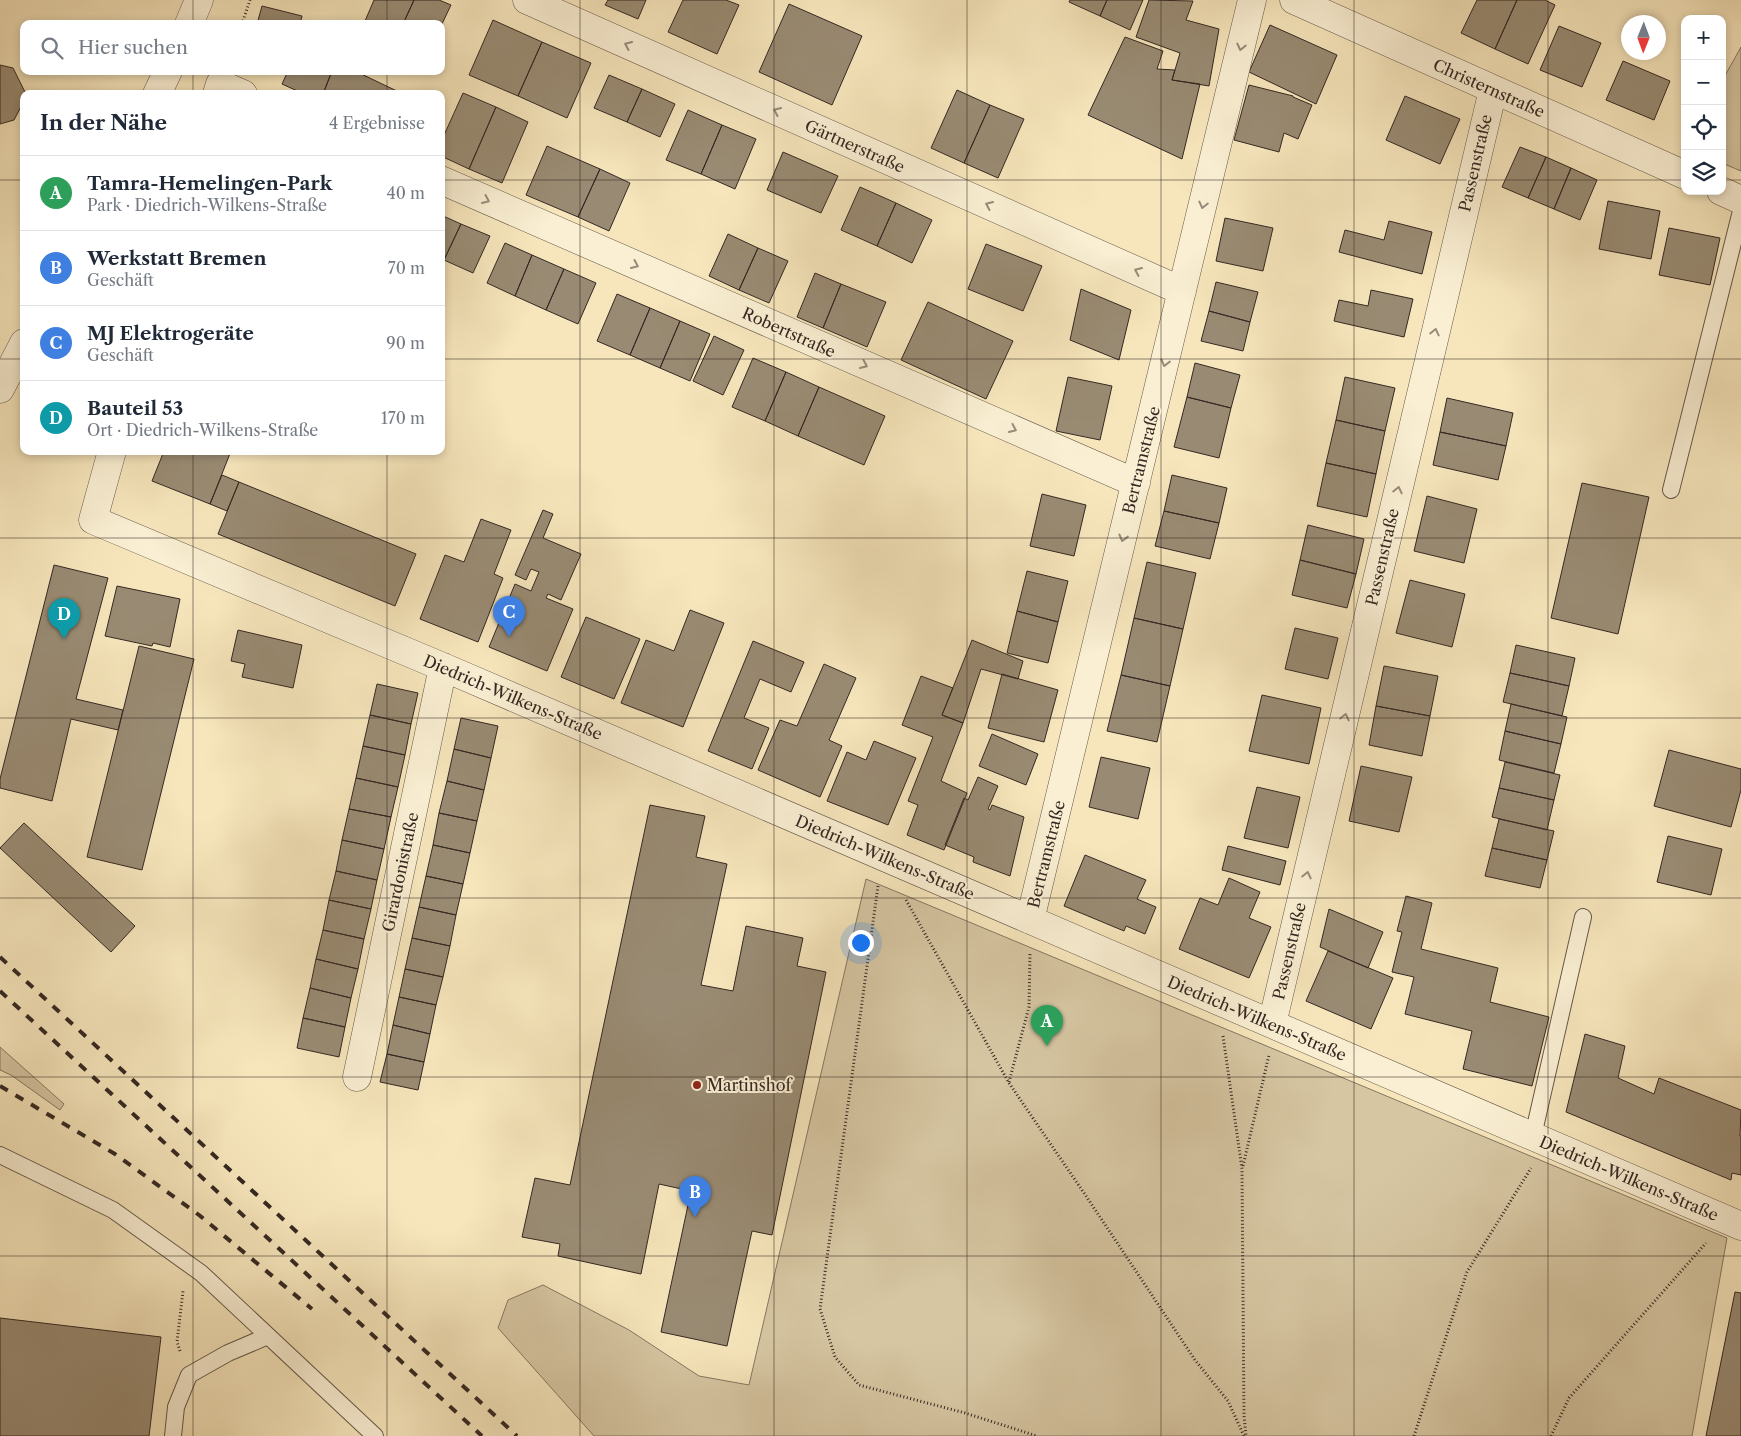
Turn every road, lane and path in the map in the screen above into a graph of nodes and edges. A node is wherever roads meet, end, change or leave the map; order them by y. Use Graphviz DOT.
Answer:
graph roads {
  1 [pos="199,0"];
  2 [pos="250,0"];
  3 [pos="527,0"];
  4 [pos="1252,0"];
  5 [pos="1294,0"];
  6 [pos="191,20"];
  7 [pos="243,20"];
  8 [pos="166,75"];
  9 [pos="159,90"];
  10 [pos="1493,90"];
  11 [pos="1681,173"];
  12 [pos="445,182"];
  13 [pos="1726,193"];
  14 [pos="1741,200"];
  15 [pos="1741,211"];
  16 [pos="1182,291"];
  17 [pos="20,351"];
  18 [pos="0,389"];
  19 [pos="111,455"];
  20 [pos="1136,483"];
  21 [pos="1671,490"];
  22 [pos="443,667"];
  23 [pos="882,856"];
  24 [pos="906,900"];
  25 [pos="1583,917"];
  26 [pos="1030,920"];
  27 [pos="1217,1001"];
  28 [pos="1272,1024"];
  29 [pos="357,1077"];
  30 [pos="1009,1083"];
  31 [pos="1540,1140"];
  32 [pos="0,1155"];
  33 [pos="1242,1169"];
  34 [pos="1733,1223"];
  35 [pos="183,1288"];
  36 [pos="268,1336"];
  37 [pos="189,1375"];
  38 [pos="173,1436"];
  39 [pos="376,1436"];
  40 [pos="1037,1436"];
  41 [pos="1245,1436"];
  42 [pos="1414,1436"];
  43 [pos="1551,1436"];
  1 -- 6 [label="street"];
  2 -- 7 [label="path"];
  16 -- 3 [label="street, Gärtnerstraße, one-way"];
  4 -- 16 [label="street, Bertramstraße, one-way"];
  5 -- 10 [label="street, Christernstraße"];
  8 -- 9 [label="street"];
  10 -- 11 [label="street, Christernstraße"];
  28 -- 10 [label="street, Passenstraße, one-way"];
  12 -- 20 [label="street, Robertstraße, one-way"];
  13 -- 14 [label="street"];
  15 -- 21 [label="lane"];
  16 -- 20 [label="street, Bertramstraße, one-way"];
  17 -- 18 [label="street"];
  19 -- 22 [label="street, Diedrich-Wilkens-Straße"];
  20 -- 26 [label="street, Bertramstraße, one-way"];
  22 -- 23 [label="street, Diedrich-Wilkens-Straße"];
  22 -- 29 [label="street, Girardonistraße"];
  23 -- 26 [label="street, Diedrich-Wilkens-Straße"];
  23 -- 40 [label="path"];
  24 -- 30 [label="path"];
  25 -- 31 [label="lane"];
  26 -- 27 [label="street, Diedrich-Wilkens-Straße"];
  26 -- 30 [label="path"];
  27 -- 28 [label="street, Diedrich-Wilkens-Straße"];
  27 -- 33 [label="path"];
  28 -- 31 [label="street, Diedrich-Wilkens-Straße"];
  28 -- 33 [label="path"];
  30 -- 41 [label="path"];
  31 -- 34 [label="street, Diedrich-Wilkens-Straße"];
  31 -- 42 [label="path"];
  32 -- 36 [label="lane"];
  33 -- 41 [label="path"];
  34 -- 43 [label="path"];
  35 -- 37 [label="path"];
  36 -- 37 [label="lane"];
  36 -- 39 [label="lane"];
  37 -- 38 [label="lane"];
}
